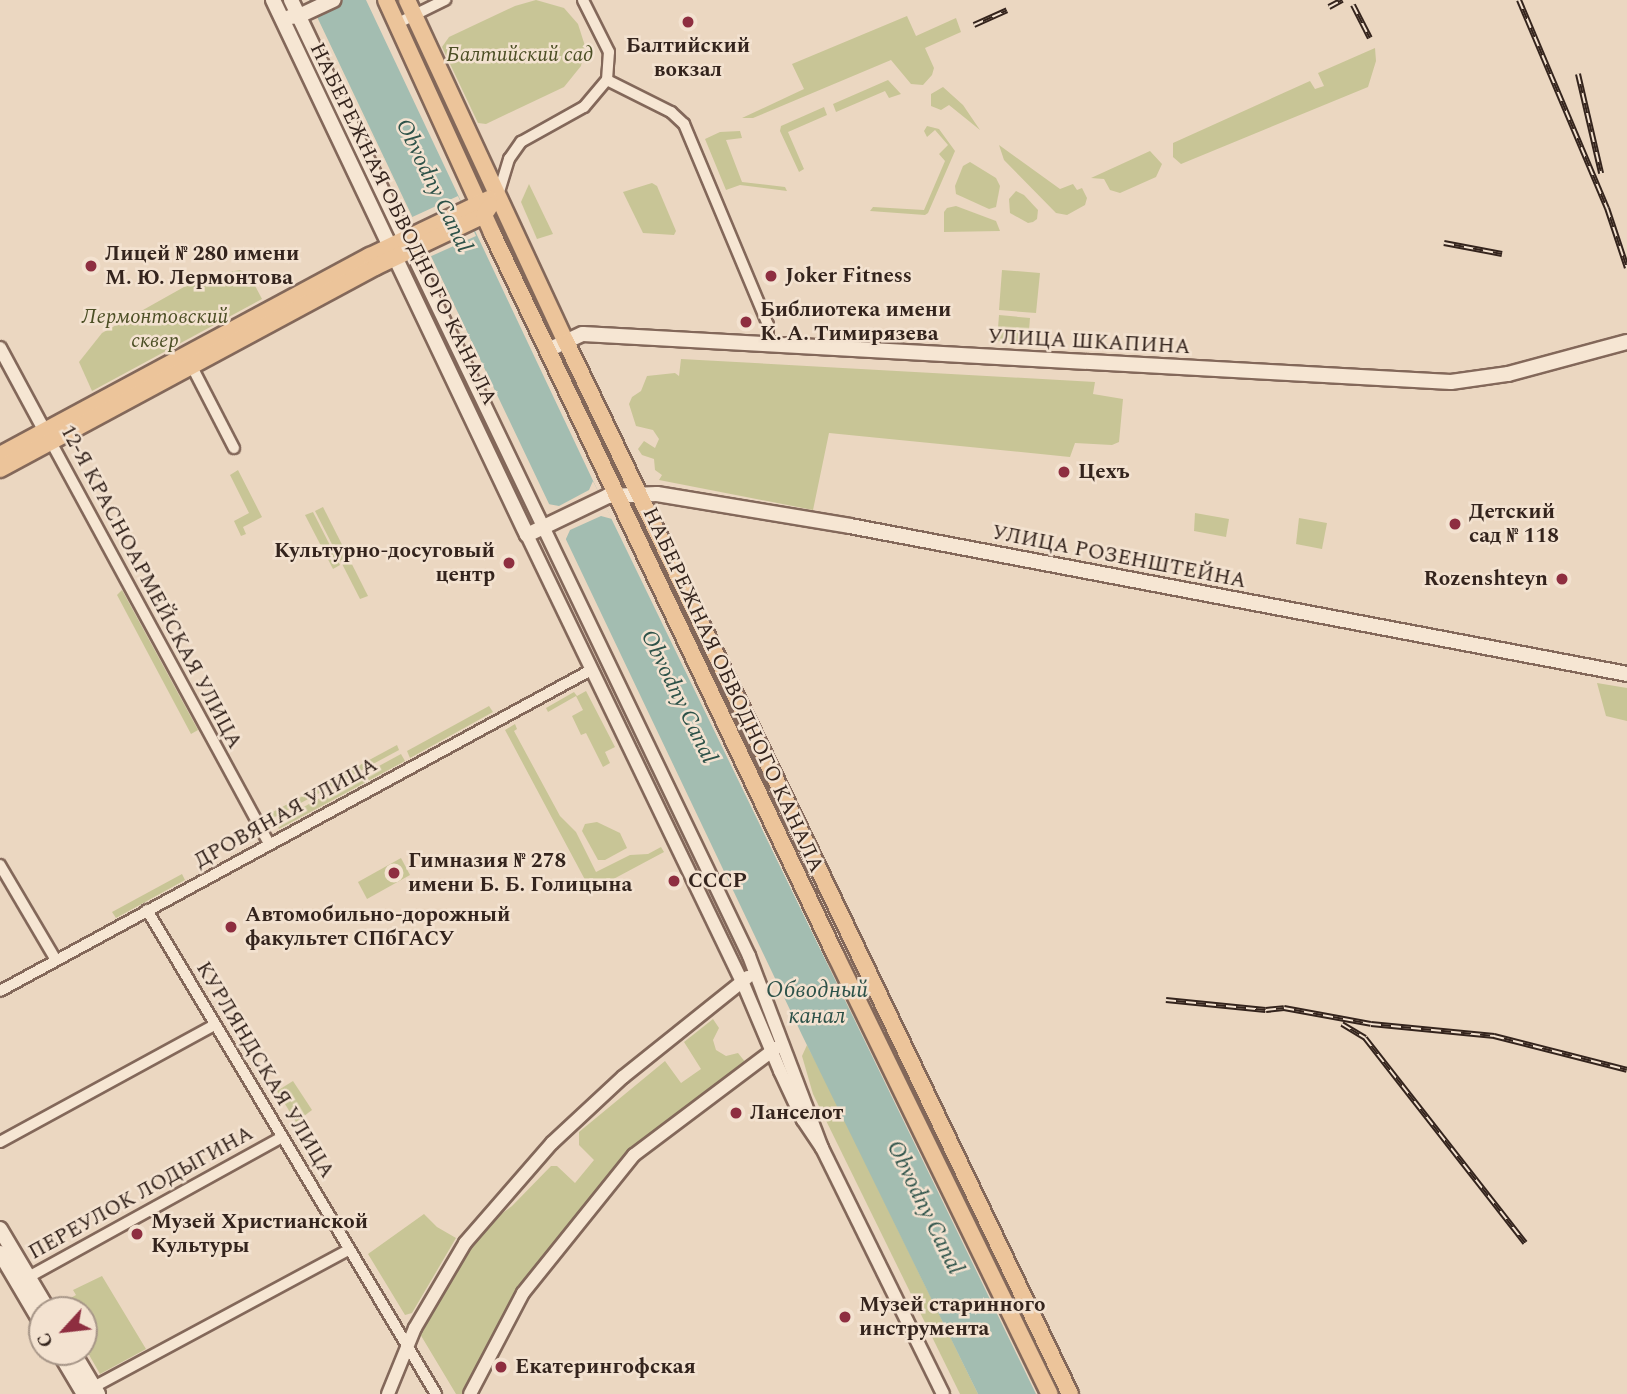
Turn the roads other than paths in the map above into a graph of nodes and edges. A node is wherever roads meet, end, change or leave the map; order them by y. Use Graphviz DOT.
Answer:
graph roads {
  1 [pos="273,0"];
  2 [pos="333,0"];
  3 [pos="386,0"];
  4 [pos="445,0"];
  5 [pos="583,0"];
  6 [pos="295,5"];
  7 [pos="411,8"];
  8 [pos="281,18"];
  9 [pos="397,24"];
  10 [pos="607,80"];
  11 [pos="497,196"];
  12 [pos="474,212"];
  13 [pos="406,245"];
  14 [pos="566,342"];
  15 [pos="1627,342"];
  16 [pos="768,344"];
  17 [pos="0,348"];
  18 [pos="548,350"];
  19 [pos="189,360"];
  20 [pos="48,437"];
  21 [pos="234,448"];
  22 [pos="0,456"];
  23 [pos="0,469"];
  24 [pos="638,494"];
  25 [pos="609,496"];
  26 [pos="549,524"];
  27 [pos="527,535"];
  28 [pos="591,670"];
  29 [pos="1627,674"];
  30 [pos="269,844"];
  31 [pos="0,865"];
  32 [pos="147,910"];
  33 [pos="56,960"];
  34 [pos="756,972"];
  35 [pos="742,981"];
  36 [pos="0,991"];
  37 [pos="215,1025"];
  38 [pos="783,1044"];
  39 [pos="770,1051"];
  40 [pos="282,1137"];
  41 [pos="0,1142"];
  42 [pos="822,1148"];
  43 [pos="0,1229"];
  44 [pos="348,1250"];
  45 [pos="0,1253"];
  46 [pos="23,1280"];
  47 [pos="30,1296"];
  48 [pos="36,1296"];
  49 [pos="407,1346"];
  50 [pos="69,1366"];
  51 [pos="78,1366"];
  52 [pos="88,1393"];
  53 [pos="388,1394"];
  54 [pos="436,1394"];
  55 [pos="470,1394"];
  56 [pos="943,1394"];
  57 [pos="1050,1394"];
  58 [pos="1070,1394"];
  1 -- 8 [label="main road, НАБЕРЕЖНАЯ ОБВОДНОГО КАНАЛА"];
  2 -- 6 [label="main road"];
  3 -- 9 [label="main road, НАБЕРЕЖНАЯ ОБВОДНОГО КАНАЛА"];
  4 -- 7 [label="street"];
  5 -- 10 [label="street"];
  6 -- 8 [label="main road"];
  6 -- 13 [label="main road, НАБЕРЕЖНАЯ ОБВОДНОГО КАНАЛА"];
  7 -- 9 [label="street"];
  7 -- 11 [label="main road, НАБЕРЕЖНАЯ ОБВОДНОГО КАНАЛА"];
  8 -- 13 [label="main road, НАБЕРЕЖНАЯ ОБВОДНОГО КАНАЛА"];
  9 -- 12 [label="main road, НАБЕРЕЖНАЯ ОБВОДНОГО КАНАЛА"];
  10 -- 11 [label="street"];
  10 -- 16 [label="street"];
  11 -- 12 [label="main road"];
  11 -- 14 [label="main road, НАБЕРЕЖНАЯ ОБВОДНОГО КАНАЛА"];
  12 -- 13 [label="main road"];
  12 -- 18 [label="main road, НАБЕРЕЖНАЯ ОБВОДНОГО КАНАЛА"];
  13 -- 19 [label="main road"];
  13 -- 26 [label="street, НАБЕРЕЖНАЯ ОБВОДНОГО КАНАЛА"];
  13 -- 27 [label="main road, НАБЕРЕЖНАЯ ОБВОДНОГО КАНАЛА"];
  14 -- 16 [label="main road, УЛИЦА ШКАПИНА"];
  14 -- 18 [label="main road, УЛИЦА ШКАПИНА"];
  14 -- 24 [label="main road, НАБЕРЕЖНАЯ ОБВОДНОГО КАНАЛА"];
  15 -- 16 [label="main road, УЛИЦА ШКАПИНА"];
  17 -- 20 [label="street, 12-Я КРАСНОАРМЕЙСКАЯ УЛИЦА"];
  18 -- 25 [label="main road, НАБЕРЕЖНАЯ ОБВОДНОГО КАНАЛА"];
  19 -- 20 [label="main road"];
  19 -- 21 [label="street"];
  20 -- 22 [label="main road"];
  20 -- 23 [label="main road"];
  20 -- 30 [label="street, 12-Я КРАСНОАРМЕЙСКАЯ УЛИЦА"];
  24 -- 25 [label="main road, УЛИЦА РОЗЕНШТЕЙНА"];
  24 -- 29 [label="main road, УЛИЦА РОЗЕНШТЕЙНА"];
  24 -- 58 [label="main road, НАБЕРЕЖНАЯ ОБВОДНОГО КАНАЛА"];
  25 -- 26 [label="main road"];
  25 -- 57 [label="main road, НАБЕРЕЖНАЯ ОБВОДНОГО КАНАЛА"];
  26 -- 27 [label="main road"];
  26 -- 34 [label="street, НАБЕРЕЖНАЯ ОБВОДНОГО КАНАЛА"];
  27 -- 28 [label="street, НАБЕРЕЖНАЯ ОБВОДНОГО КАНАЛА"];
  28 -- 30 [label="street, ДРОВЯНАЯ УЛИЦА"];
  28 -- 35 [label="street, НАБЕРЕЖНАЯ ОБВОДНОГО КАНАЛА"];
  30 -- 32 [label="street, ДРОВЯНАЯ УЛИЦА"];
  31 -- 33 [label="street"];
  32 -- 33 [label="street, ДРОВЯНАЯ УЛИЦА"];
  32 -- 37 [label="street, КУРЛЯНДСКАЯ УЛИЦА"];
  33 -- 36 [label="street, ДРОВЯНАЯ УЛИЦА"];
  34 -- 35 [label="street"];
  34 -- 38 [label="street, НАБЕРЕЖНАЯ ОБВОДНОГО КАНАЛА"];
  35 -- 39 [label="street, НАБЕРЕЖНАЯ ОБВОДНОГО КАНАЛА"];
  35 -- 49 [label="street"];
  37 -- 40 [label="street, КУРЛЯНДСКАЯ УЛИЦА"];
  37 -- 41 [label="street"];
  38 -- 39 [label="street"];
  38 -- 42 [label="street, НАБЕРЕЖНАЯ ОБВОДНОГО КАНАЛА"];
  39 -- 42 [label="street, НАБЕРЕЖНАЯ ОБВОДНОГО КАНАЛА"];
  39 -- 55 [label="street"];
  40 -- 44 [label="street, КУРЛЯНДСКАЯ УЛИЦА"];
  40 -- 46 [label="street, ПЕРЕУЛОК ЛОДЫГИНА"];
  42 -- 56 [label="street, НАБЕРЕЖНАЯ ОБВОДНОГО КАНАЛА"];
  43 -- 46 [label="main road"];
  44 -- 49 [label="street, КУРЛЯНДСКАЯ УЛИЦА"];
  44 -- 52 [label="street"];
  45 -- 46 [label="main road"];
  46 -- 47 [label="main road"];
  46 -- 48 [label="main road"];
  49 -- 53 [label="street"];
  49 -- 54 [label="street, КУРЛЯНДСКАЯ УЛИЦА"];
  50 -- 52 [label="main road"];
  51 -- 52 [label="main road"];
}
